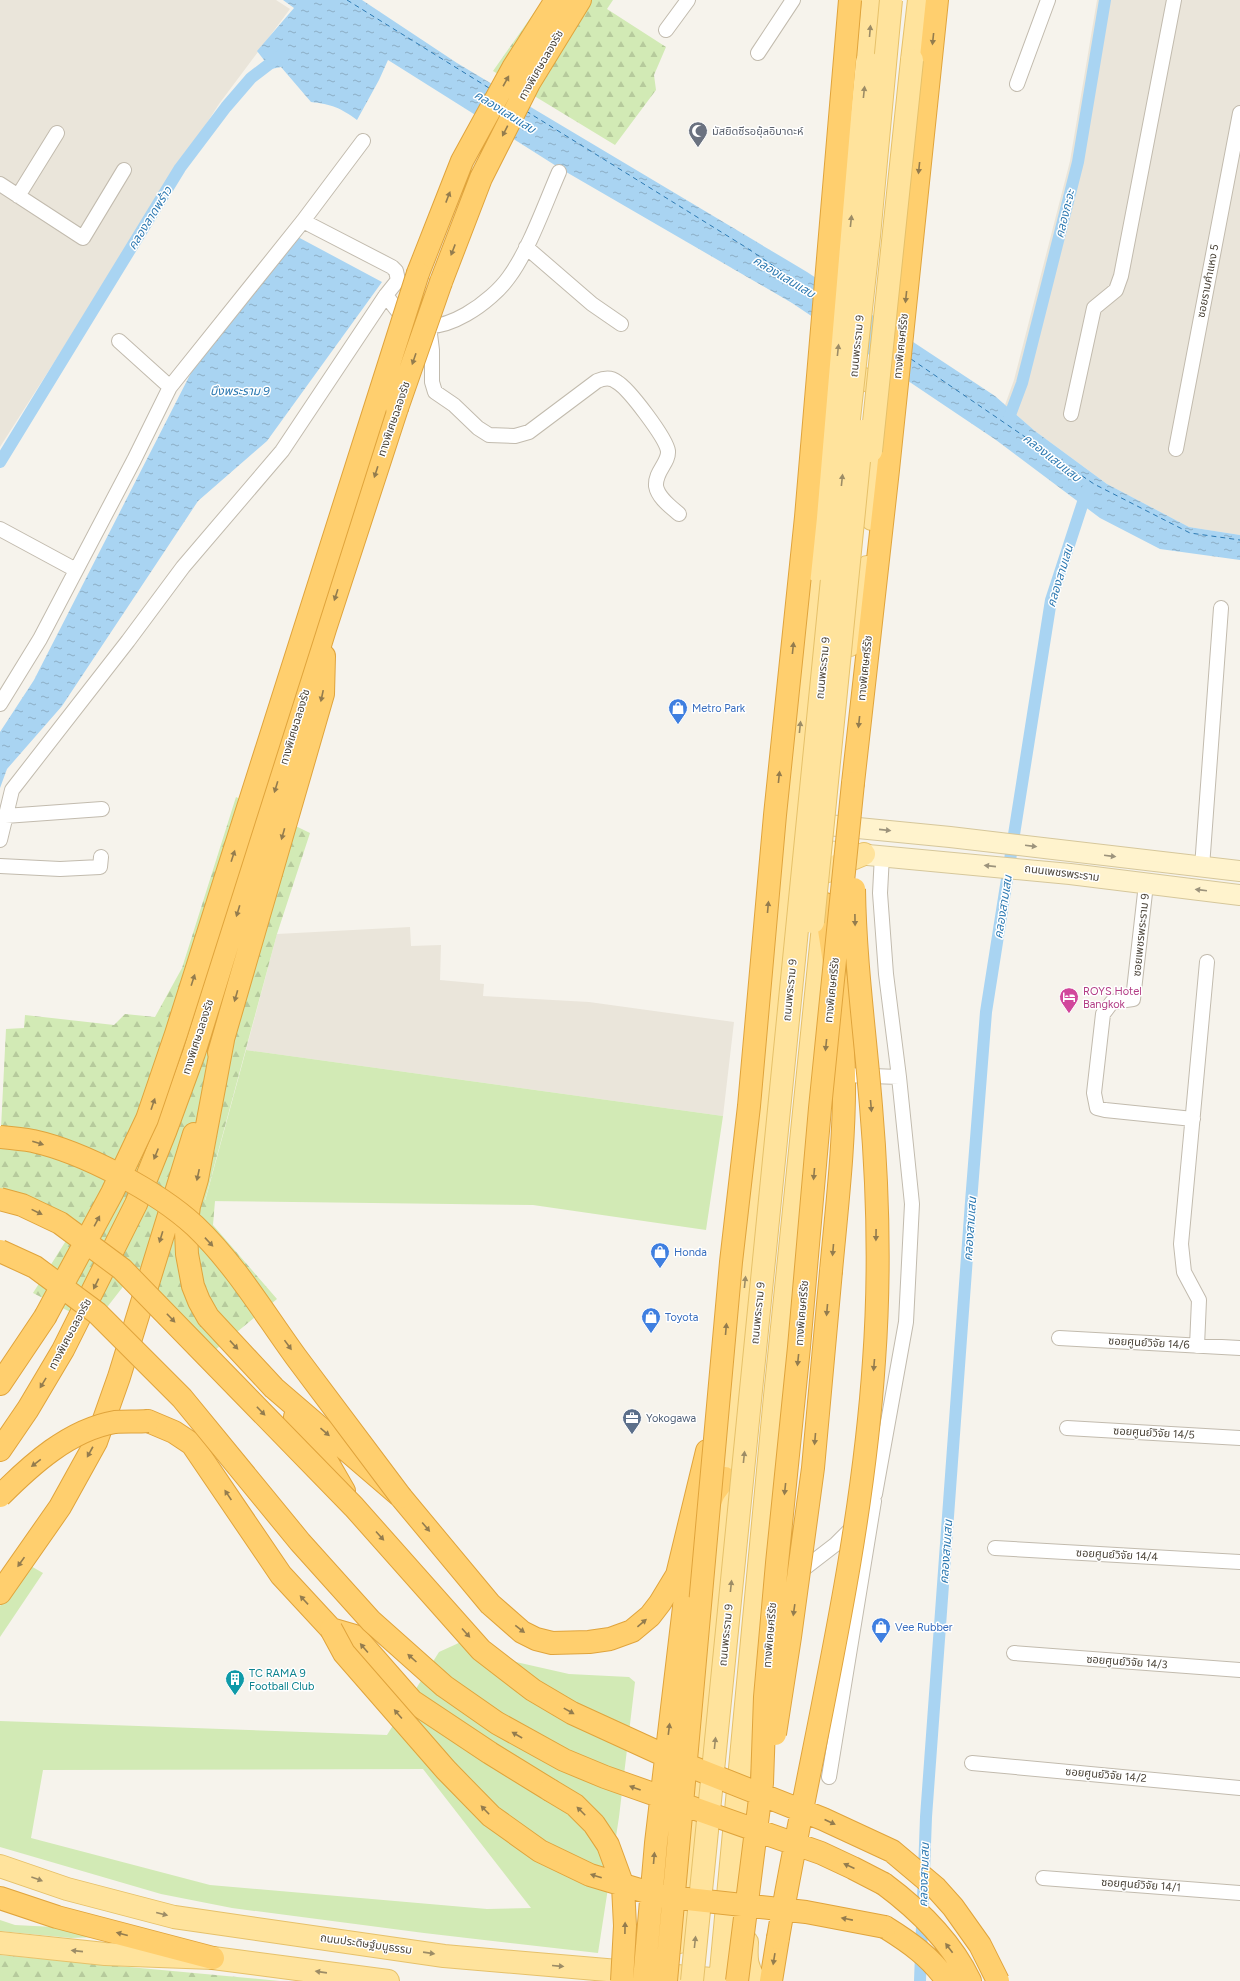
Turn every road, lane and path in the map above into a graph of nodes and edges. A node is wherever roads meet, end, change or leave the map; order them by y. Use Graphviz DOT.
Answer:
graph roads {
  1 [pos="556,0"];
  2 [pos="580,0"];
  3 [pos="688,0"];
  4 [pos="793,0"];
  5 [pos="850,0"];
  6 [pos="873,0"];
  7 [pos="891,0"];
  8 [pos="904,0"];
  9 [pos="919,0"];
  10 [pos="936,0"];
  11 [pos="1048,0"];
  12 [pos="1174,0"];
  13 [pos="666,30"];
  14 [pos="758,53"];
  15 [pos="1017,84"];
  16 [pos="1240,113"];
  17 [pos="57,133"];
  18 [pos="363,141"];
  19 [pos="124,170"];
  20 [pos="559,172"];
  21 [pos="0,184"];
  22 [pos="18,196"];
  23 [pos="303,221"];
  24 [pos="526,247"];
  25 [pos="386,296"];
  26 [pos="621,324"];
  27 [pos="429,326"];
  28 [pos="119,341"];
  29 [pos="170,387"];
  30 [pos="1071,414"];
  31 [pos="1176,449"];
  32 [pos="679,514"];
  33 [pos="0,529"];
  34 [pos="76,570"];
  35 [pos="1221,608"];
  36 [pos="325,629"];
  37 [pos="809,638"];
  38 [pos="850,645"];
  39 [pos="0,704"];
  40 [pos="852,783"];
  41 [pos="102,809"];
  42 [pos="5,816"];
  43 [pos="791,822"];
  44 [pos="832,825"];
  45 [pos="0,840"];
  46 [pos="788,847"];
  47 [pos="873,854"];
  48 [pos="101,856"];
  49 [pos="829,861"];
  50 [pos="1148,861"];
  51 [pos="0,866"];
  52 [pos="1202,867"];
  53 [pos="1240,871"];
  54 [pos="1146,884"];
  55 [pos="1240,894"];
  56 [pos="825,904"];
  57 [pos="1207,962"];
  58 [pos="223,1040"];
  59 [pos="844,1075"];
  60 [pos="899,1077"];
  61 [pos="1193,1119"];
  62 [pos="0,1137"];
  63 [pos="0,1199"];
  64 [pos="0,1252"];
  65 [pos="1059,1338"];
  66 [pos="1197,1346"];
  67 [pos="1240,1348"];
  68 [pos="0,1384"];
  69 [pos="274,1388"];
  70 [pos="720,1400"];
  71 [pos="1068,1428"];
  72 [pos="1240,1438"];
  73 [pos="0,1450"];
  74 [pos="725,1478"];
  75 [pos="875,1494"];
  76 [pos="0,1496"];
  77 [pos="402,1497"];
  78 [pos="354,1507"];
  79 [pos="995,1548"];
  80 [pos="1240,1562"];
  81 [pos="0,1593"];
  82 [pos="756,1604"];
  83 [pos="371,1621"];
  84 [pos="331,1628"];
  85 [pos="1014,1653"];
  86 [pos="1240,1670"];
  87 [pos="490,1753"];
  88 [pos="972,1763"];
  89 [pos="829,1777"];
  90 [pos="762,1783"];
  91 [pos="1240,1788"];
  92 [pos="737,1801"];
  93 [pos="0,1866"];
  94 [pos="1043,1878"];
  95 [pos="1240,1893"];
  96 [pos="685,1894"];
  97 [pos="0,1898"];
  98 [pos="294,1934"];
  99 [pos="0,1943"];
  100 [pos="214,1958"];
  101 [pos="292,1968"];
  102 [pos="603,1969"];
  103 [pos="678,1980"];
  104 [pos="388,1981"];
  105 [pos="622,1981"];
  106 [pos="644,1981"];
  107 [pos="725,1981"];
  108 [pos="756,1981"];
  109 [pos="771,1981"];
  110 [pos="947,1981"];
  111 [pos="970,1981"];
  112 [pos="998,1981"];
  68 -- 1 [label="highway, ทางพิเศษฉลองรัช, one-way, bridge"];
  2 -- 36 [label="highway, ทางพิเศษฉลองรัช, one-way, bridge"];
  3 -- 13 [label="street"];
  4 -- 14 [label="street"];
  70 -- 5 [label="highway, one-way, bridge"];
  37 -- 6 [label="main road, ถนนพระราม 9, one-way, bridge"];
  103 -- 7 [label="main road, ถนนพระราม 9, one-way, bridge"];
  8 -- 107 [label="main road, ถนนพระราม 9, bridge"];
  9 -- 38 [label="main road, bridge"];
  10 -- 40 [label="highway, ทางพิเศษศรีรัช, one-way"];
  11 -- 15 [label="street"];
  12 -- 30 [label="street"];
  16 -- 31 [label="street, ซอยรามคำแหง 5"];
  17 -- 22 [label="street"];
  18 -- 23 [label="street"];
  19 -- 22 [label="street"];
  20 -- 24 [label="street"];
  21 -- 22 [label="street"];
  23 -- 25 [label="street"];
  23 -- 29 [label="street"];
  24 -- 26 [label="street"];
  24 -- 27 [label="street"];
  25 -- 27 [label="street"];
  25 -- 42 [label="street"];
  27 -- 32 [label="street"];
  28 -- 29 [label="street"];
  29 -- 34 [label="street"];
  33 -- 34 [label="street"];
  34 -- 39 [label="street"];
  35 -- 52 [label="street"];
  36 -- 58 [label="highway, one-way"];
  36 -- 73 [label="highway, ทางพิเศษฉลองรัช, one-way, bridge"];
  37 -- 38 [label="main road"];
  43 -- 37 [label="main road, ถนนพระราม 9, one-way"];
  38 -- 44 [label="main road"];
  40 -- 90 [label="highway, ทางพิเศษศรีรัช, one-way, bridge"];
  40 -- 109 [label="highway, one-way, bridge"];
  41 -- 42 [label="street"];
  42 -- 45 [label="street"];
  43 -- 44 [label="street, ถนนเพชรพระราม"];
  43 -- 46 [label="main road, ถนนพระราม 9"];
  44 -- 49 [label="main road"];
  44 -- 50 [label="street, ถนนเพชรพระราม, one-way"];
  46 -- 49 [label="street"];
  74 -- 46 [label="main road, ถนนพระราม 9, one-way"];
  47 -- 49 [label="main road"];
  54 -- 47 [label="street, ถนนเพชรพระราม, one-way"];
  47 -- 60 [label="street"];
  48 -- 51 [label="street"];
  49 -- 56 [label="main road"];
  50 -- 52 [label="street, ถนนเพชรพระราม"];
  50 -- 54 [label="street"];
  52 -- 53 [label="street, ถนนเพชรพระราม"];
  55 -- 54 [label="street, ถนนเพชรพระราม, one-way"];
  54 -- 61 [label="street, ซอยเพชรพระราม 9"];
  56 -- 59 [label="highway"];
  56 -- 82 [label="main road"];
  57 -- 61 [label="street"];
  58 -- 69 [label="highway, one-way"];
  58 -- 81 [label="highway, one-way, bridge"];
  59 -- 60 [label="street"];
  59 -- 90 [label="highway, one-way, bridge"];
  60 -- 75 [label="street"];
  61 -- 66 [label="street"];
  62 -- 77 [label="highway, one-way, bridge"];
  63 -- 78 [label="highway, one-way, bridge"];
  64 -- 83 [label="highway, bridge"];
  65 -- 66 [label="street, ซอยศูนย์วิจัย 14/6"];
  66 -- 67 [label="street, ซอยศูนย์วิจัย 14/6"];
  69 -- 77 [label="highway, one-way, bridge"];
  69 -- 78 [label="highway, bridge"];
  77 -- 70 [label="highway, one-way, bridge"];
  70 -- 103 [label="highway, bridge"];
  71 -- 72 [label="street, ซอยศูนย์วิจัย 14/5"];
  74 -- 96 [label="main road, ถนนพระราม 9"];
  106 -- 74 [label="highway, one-way, bridge"];
  75 -- 82 [label="street"];
  75 -- 89 [label="street"];
  84 -- 76 [label="highway, one-way, bridge"];
  78 -- 112 [label="highway, one-way, bridge"];
  79 -- 80 [label="street, ซอยศูนย์วิจัย 14/4"];
  82 -- 92 [label="main road"];
  83 -- 87 [label="highway"];
  111 -- 83 [label="highway, one-way, bridge"];
  87 -- 84 [label="highway, one-way"];
  110 -- 84 [label="highway, one-way, bridge"];
  85 -- 86 [label="street, ซอยศูนย์วิจัย 14/3"];
  105 -- 87 [label="highway, one-way, bridge"];
  88 -- 91 [label="street, ซอยศูนย์วิจัย 14/2"];
  90 -- 107 [label="highway, ทางพิเศษศรีรัช, bridge"];
  92 -- 107 [label="main road"];
  92 -- 108 [label="main road"];
  93 -- 98 [label="main road, ถนนประดิษฐ์มนูธรรม, one-way"];
  94 -- 95 [label="street, ซอยศูนย์วิจัย 14/1"];
  96 -- 102 [label="main road"];
  96 -- 103 [label="main road, ถนนพระราม 9"];
  100 -- 97 [label="highway, one-way"];
  98 -- 101 [label="main road"];
  98 -- 102 [label="main road, ถนนประดิษฐ์มนูธรรม, one-way"];
  100 -- 99 [label="main road, one-way"];
  100 -- 101 [label="main road"];
  104 -- 101 [label="main road, one-way"];
  102 -- 103 [label="main road, ถนนประดิษฐ์มนูธรรม"];
  103 -- 107 [label="main road, ถนนประดิษฐ์มนูธรรม"];
}
